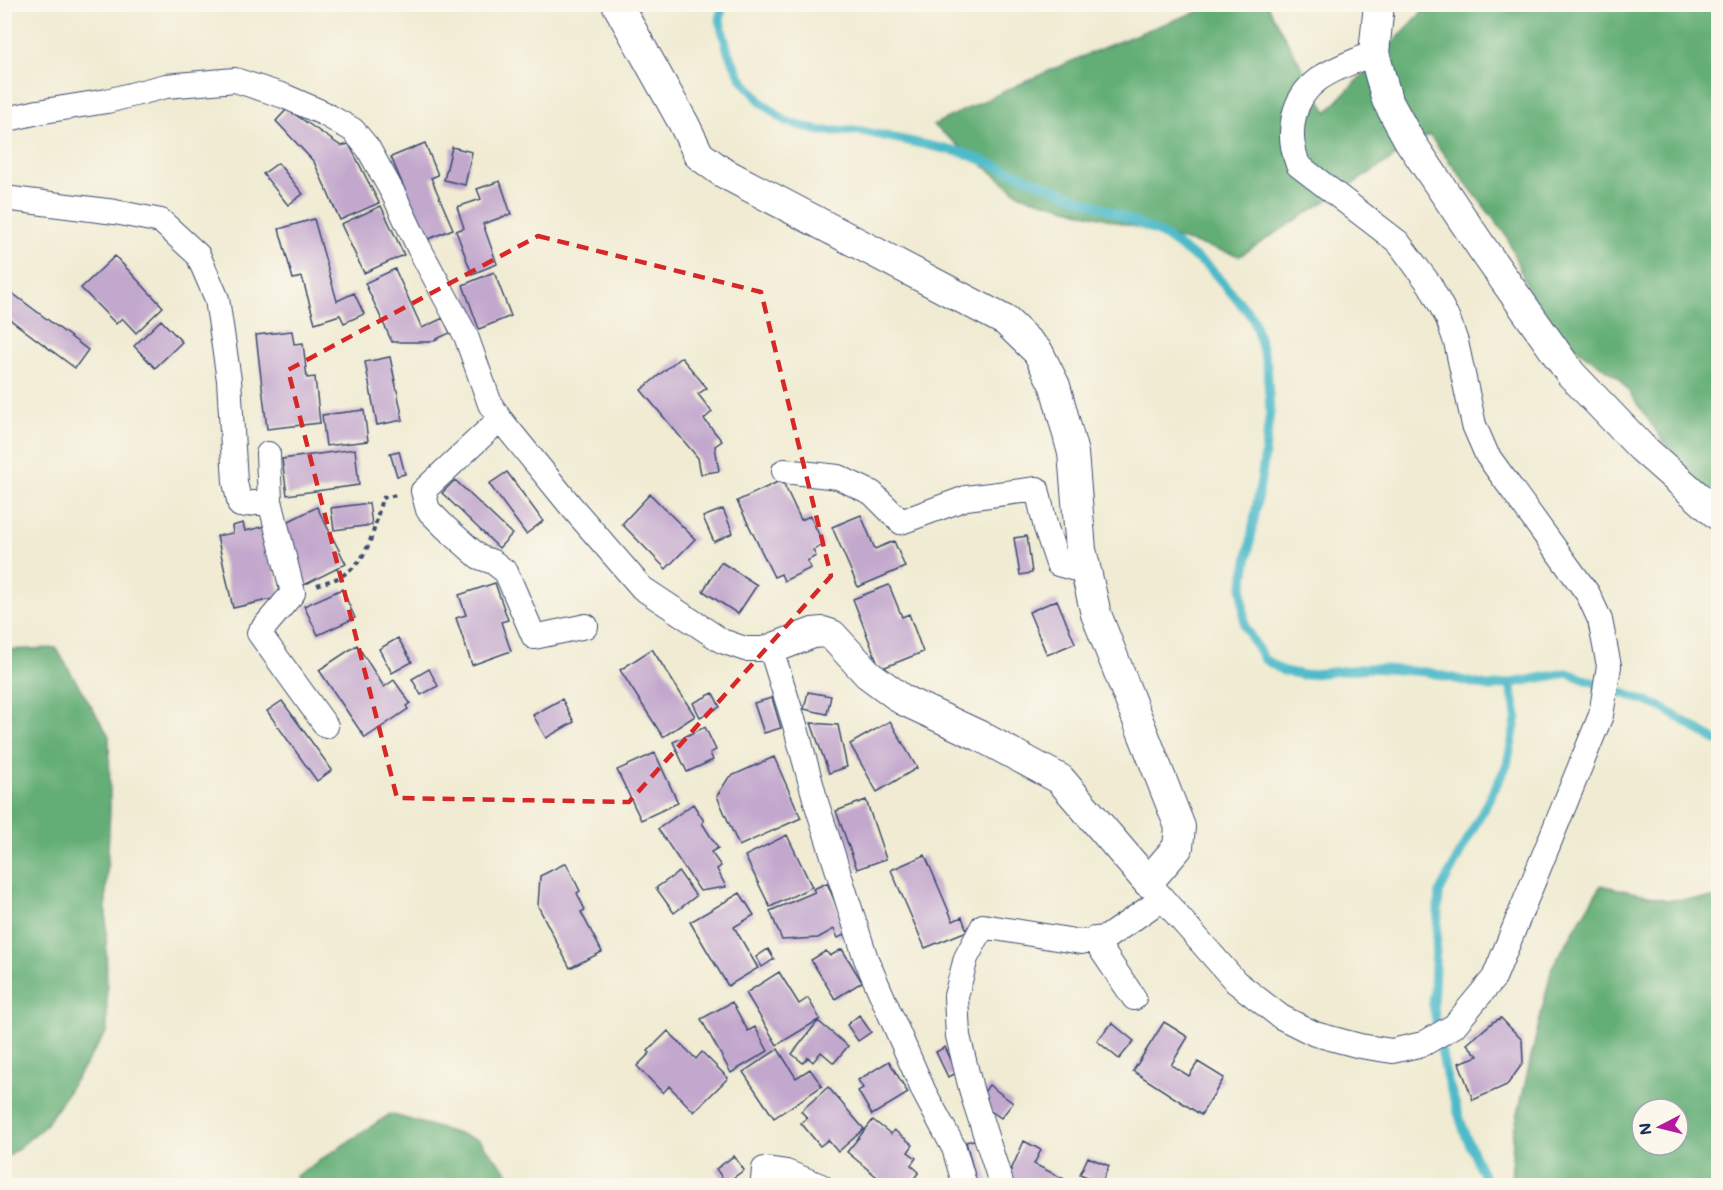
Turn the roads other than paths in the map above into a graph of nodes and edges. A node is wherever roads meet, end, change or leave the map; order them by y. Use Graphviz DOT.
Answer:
graph roads {
  1 [pos="617,4"];
  2 [pos="1379,4"];
  3 [pos="1374,53"];
  4 [pos="4,120"];
  5 [pos="4,198"];
  6 [pos="500,419"];
  7 [pos="268,454"];
  8 [pos="784,471"];
  9 [pos="270,501"];
  10 [pos="1719,515"];
  11 [pos="1086,572"];
  12 [pos="586,627"];
  13 [pos="771,649"];
  14 [pos="326,726"];
  15 [pos="1155,890"];
  16 [pos="1094,939"];
  17 [pos="1134,998"];
  18 [pos="767,1185"];
  19 [pos="821,1185"];
  20 [pos="965,1185"];
  21 [pos="1002,1185"];
  1 -- 11 [label="street"];
  2 -- 3 [label="street"];
  3 -- 10 [label="street"];
  3 -- 15 [label="street"];
  4 -- 6 [label="street"];
  5 -- 9 [label="street"];
  6 -- 12 [label="street"];
  6 -- 13 [label="street"];
  7 -- 9 [label="street"];
  8 -- 11 [label="street"];
  9 -- 14 [label="street"];
  11 -- 15 [label="street"];
  13 -- 15 [label="street"];
  13 -- 20 [label="street"];
  15 -- 16 [label="street"];
  16 -- 17 [label="street"];
  16 -- 21 [label="street"];
  18 -- 19 [label="street"];
}
